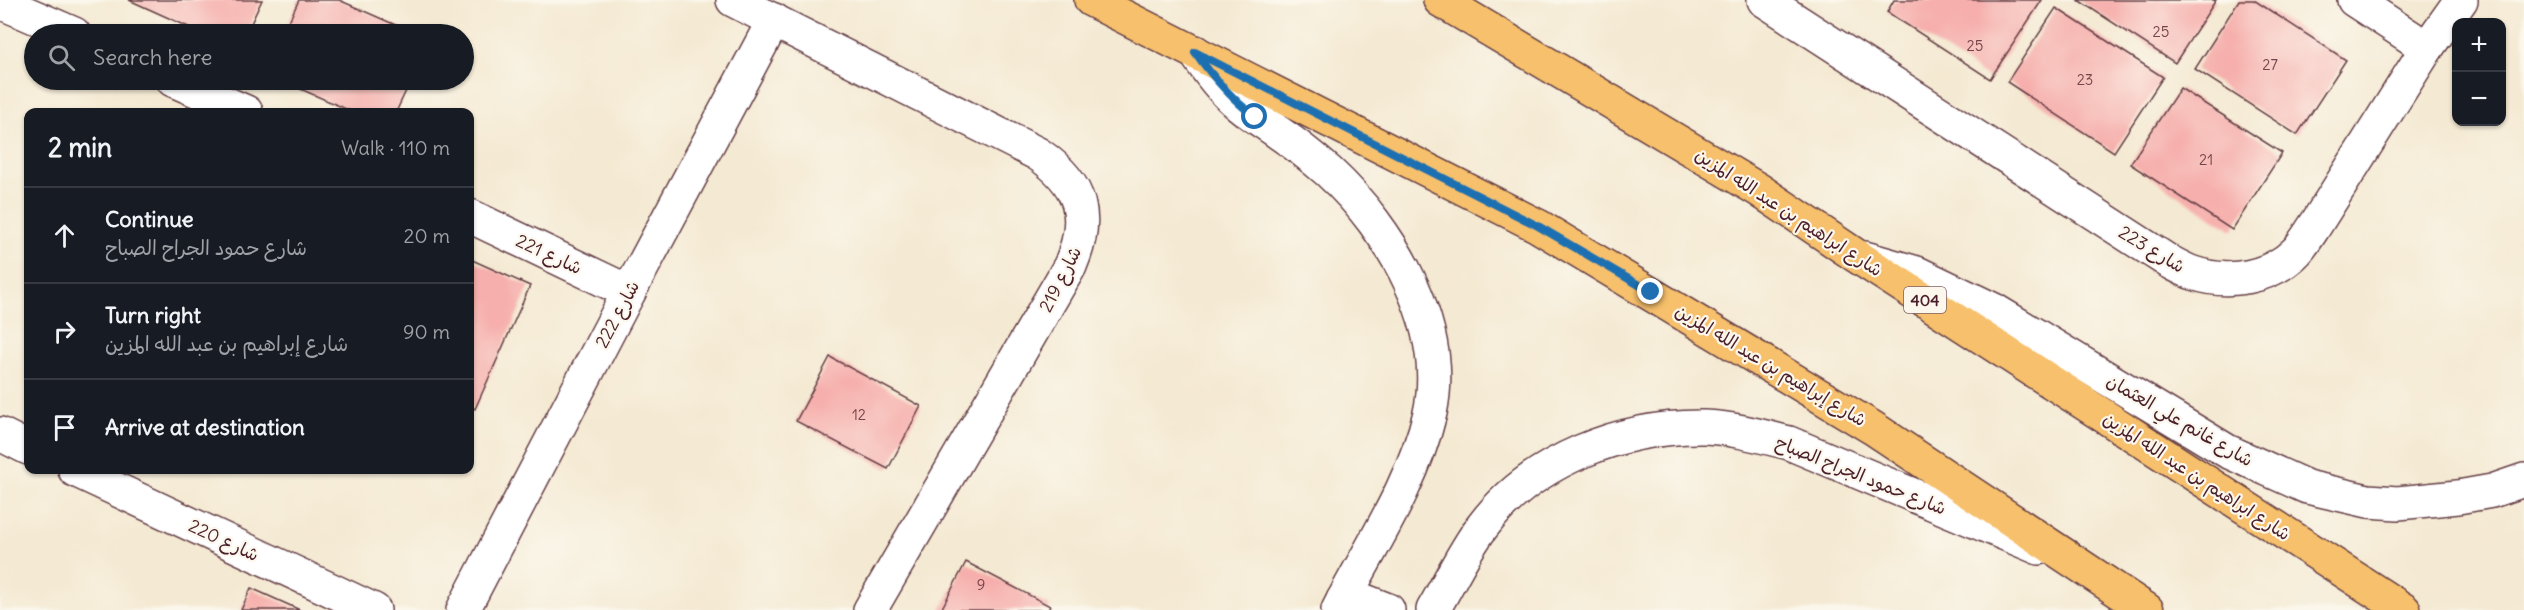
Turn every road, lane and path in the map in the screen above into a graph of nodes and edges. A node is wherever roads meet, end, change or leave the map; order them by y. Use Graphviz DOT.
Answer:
graph roads {
  1 [pos="733,0"];
  2 [pos="1091,0"];
  3 [pos="1440,0"];
  4 [pos="1764,0"];
  5 [pos="2354,0"];
  6 [pos="2461,0"];
  7 [pos="0,2"];
  8 [pos="774,20"];
  9 [pos="51,24"];
  10 [pos="2427,48"];
  11 [pos="1195,52"];
  12 [pos="196,90"];
  13 [pos="237,108"];
  14 [pos="474,218"];
  15 [pos="1855,255"];
  16 [pos="629,292"];
  17 [pos="0,434"];
  18 [pos="24,446"];
  19 [pos="84,474"];
  20 [pos="2524,480"];
  21 [pos="2070,561"];
  22 [pos="1340,605"];
  23 [pos="374,610"];
  24 [pos="464,610"];
  25 [pos="870,610"];
  26 [pos="1388,610"];
  27 [pos="1433,610"];
  28 [pos="2147,610"];
  29 [pos="2404,610"];
  1 -- 8 [label="street, شارع 219"];
  2 -- 11 [label="main road, شارع إبراهيم بن عبد الله المزين"];
  3 -- 15 [label="main road, شارع ابراهيم بن عبد الله المزين / 404"];
  4 -- 10 [label="street, شارع 223"];
  5 -- 10 [label="street"];
  6 -- 10 [label="street, شارع 223"];
  7 -- 9 [label="street"];
  8 -- 16 [label="street, شارع 222"];
  8 -- 25 [label="street, شارع 219"];
  11 -- 21 [label="main road, شارع إبراهيم بن عبد الله المزين"];
  11 -- 22 [label="street"];
  12 -- 13 [label="street"];
  14 -- 16 [label="street, شارع 221"];
  15 -- 20 [label="street, شارع غانم علي العثمان"];
  15 -- 29 [label="main road, شارع ابراهيم بن عبد الله المزين / 404"];
  16 -- 24 [label="street, شارع 222"];
  17 -- 18 [label="street"];
  19 -- 23 [label="street, شارع 220"];
  21 -- 27 [label="street, شارع حمود الجراح الصباح"];
  21 -- 28 [label="main road, شارع إبراهيم بن عبد الله المزين"];
  22 -- 26 [label="street"];
}
